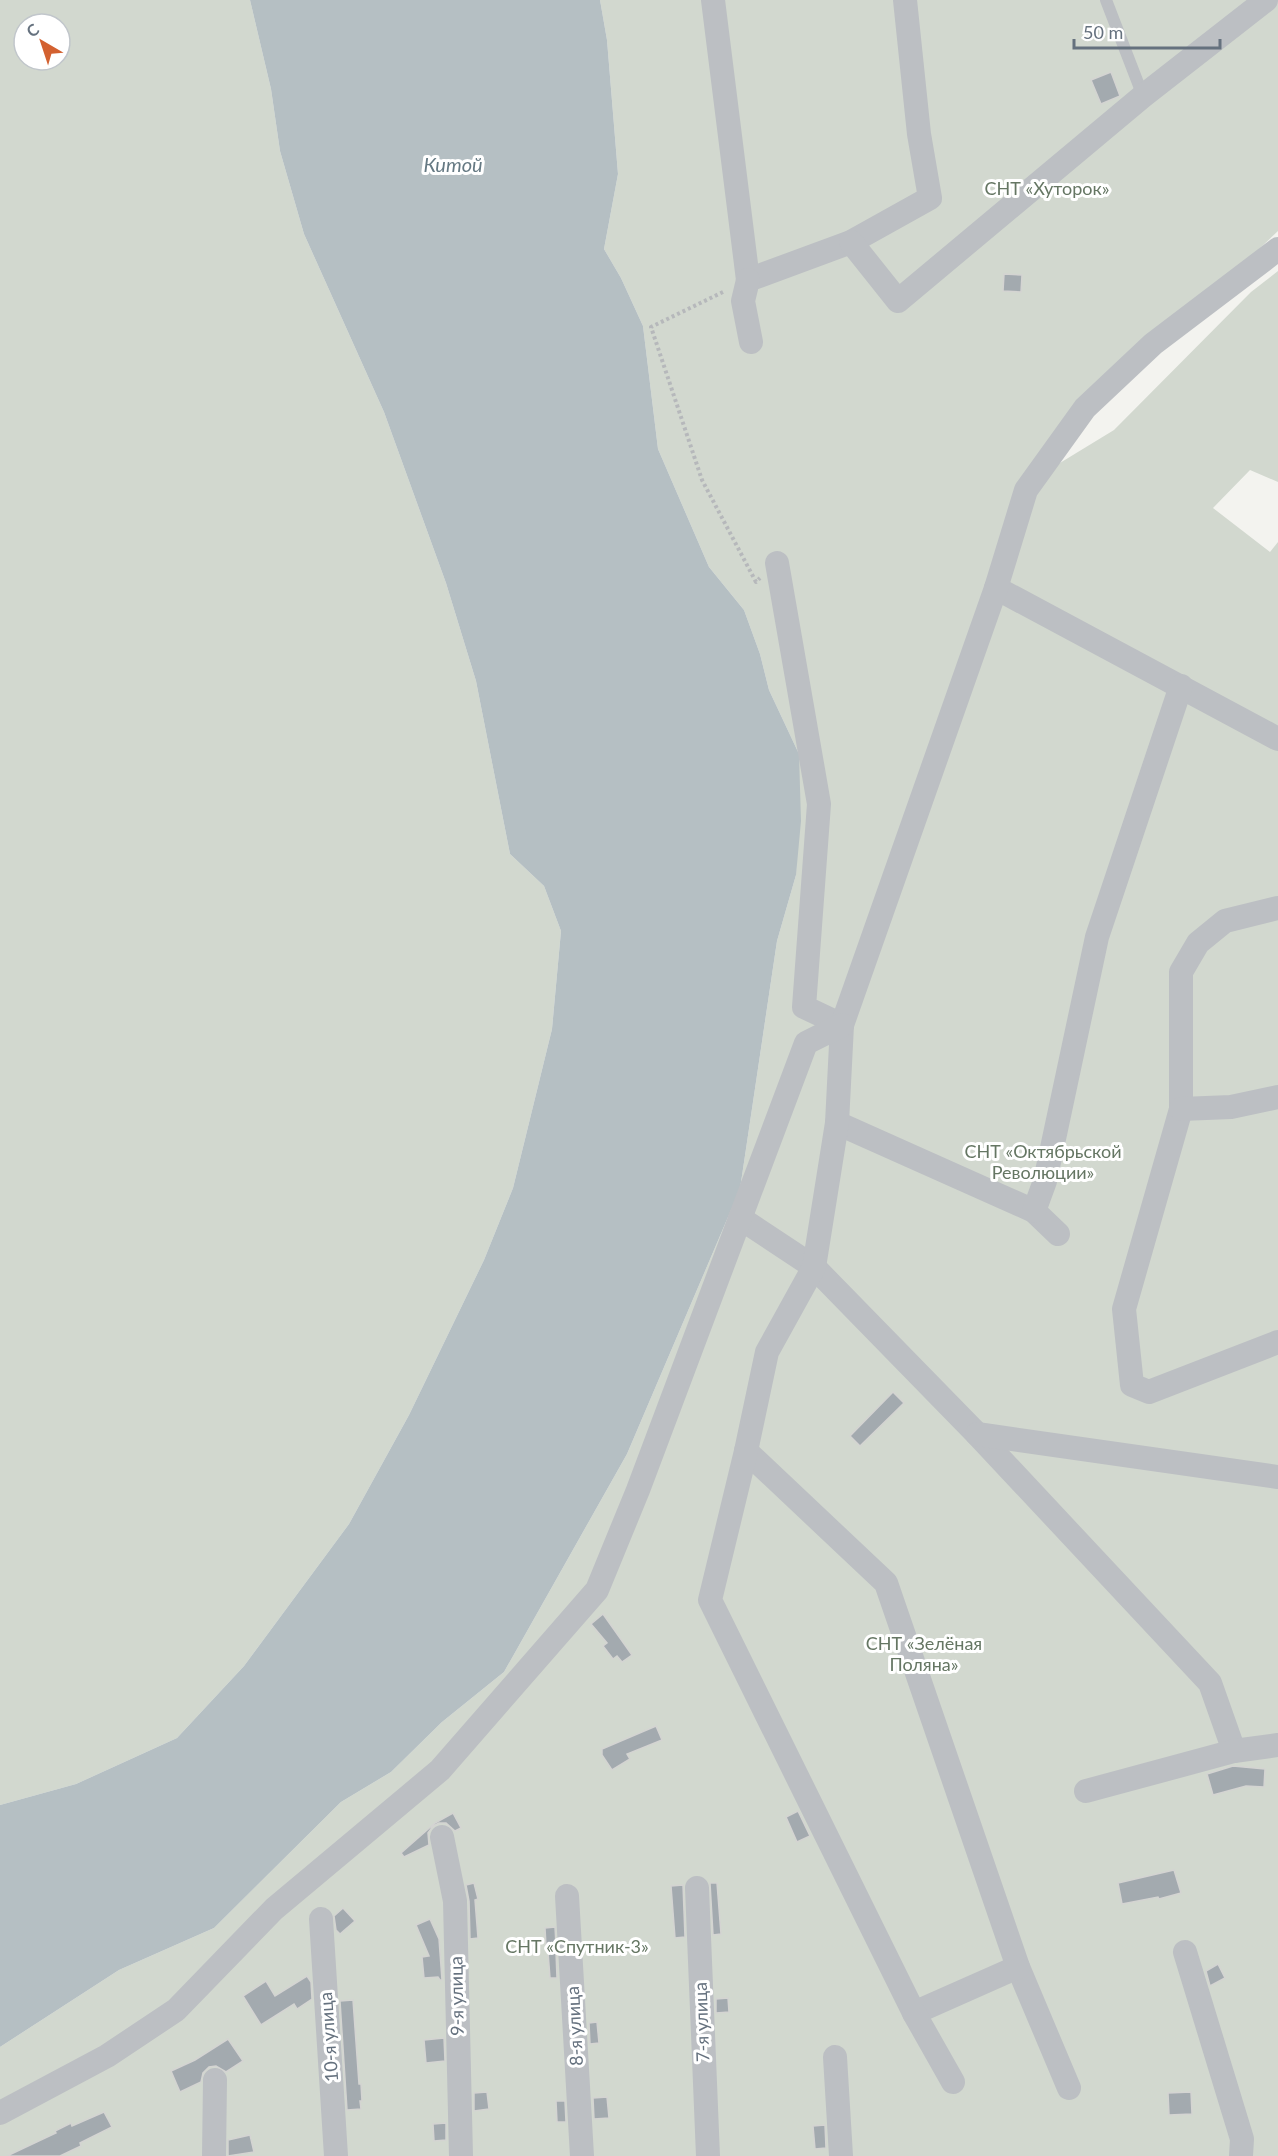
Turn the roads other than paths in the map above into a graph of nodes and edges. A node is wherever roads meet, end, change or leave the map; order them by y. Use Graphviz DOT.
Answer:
graph roads {
  1 [pos="713,0"];
  2 [pos="906,0"];
  3 [pos="1106,0"];
  4 [pos="1266,0"];
  5 [pos="1143,96"];
  6 [pos="851,242"];
  7 [pos="1278,249"];
  8 [pos="748,280"];
  9 [pos="751,342"];
  10 [pos="777,563"];
  11 [pos="996,588"];
  12 [pos="1181,686"];
  13 [pos="1278,739"];
  14 [pos="1278,908"];
  15 [pos="842,1025"];
  16 [pos="1278,1097"];
  17 [pos="1181,1109"];
  18 [pos="837,1122"];
  19 [pos="1034,1211"];
  20 [pos="740,1218"];
  21 [pos="1058,1234"];
  22 [pos="814,1267"];
  23 [pos="1278,1342"];
  24 [pos="977,1434"];
  25 [pos="746,1451"];
  26 [pos="1278,1477"];
  27 [pos="1278,1745"];
  28 [pos="1234,1751"];
  29 [pos="1086,1791"];
  30 [pos="441,1837"];
  31 [pos="697,1888"];
  32 [pos="567,1896"];
  33 [pos="321,1919"];
  34 [pos="1185,1952"];
  35 [pos="1018,1967"];
  36 [pos="914,2013"];
  37 [pos="835,2057"];
  38 [pos="215,2080"];
  39 [pos="952,2082"];
  40 [pos="1070,2088"];
  41 [pos="0,2113"];
  42 [pos="214,2156"];
  43 [pos="336,2156"];
  44 [pos="461,2156"];
  45 [pos="582,2156"];
  46 [pos="708,2156"];
  47 [pos="841,2156"];
  48 [pos="1241,2156"];
  1 -- 8 [label="street"];
  2 -- 6 [label="street"];
  3 -- 5 [label="lane"];
  4 -- 5 [label="street"];
  5 -- 6 [label="street"];
  6 -- 8 [label="street"];
  7 -- 11 [label="street"];
  8 -- 9 [label="street"];
  10 -- 15 [label="street"];
  11 -- 12 [label="street"];
  11 -- 15 [label="street"];
  12 -- 13 [label="street"];
  12 -- 19 [label="street"];
  14 -- 17 [label="street"];
  15 -- 18 [label="street"];
  15 -- 20 [label="street"];
  16 -- 17 [label="street"];
  17 -- 23 [label="street"];
  18 -- 19 [label="street"];
  18 -- 22 [label="street"];
  19 -- 21 [label="street"];
  20 -- 22 [label="street"];
  20 -- 41 [label="street"];
  22 -- 24 [label="street"];
  22 -- 25 [label="street"];
  24 -- 26 [label="street"];
  24 -- 28 [label="street"];
  25 -- 35 [label="street"];
  25 -- 36 [label="street"];
  27 -- 28 [label="street"];
  28 -- 29 [label="street"];
  30 -- 44 [label="street, 9-я улица"];
  31 -- 46 [label="street, 7-я улица"];
  32 -- 45 [label="street, 8-я улица"];
  33 -- 43 [label="street, 10-я улица"];
  34 -- 48 [label="street"];
  35 -- 36 [label="street"];
  35 -- 40 [label="street"];
  36 -- 39 [label="street"];
  37 -- 47 [label="street"];
  38 -- 42 [label="street"];
}
